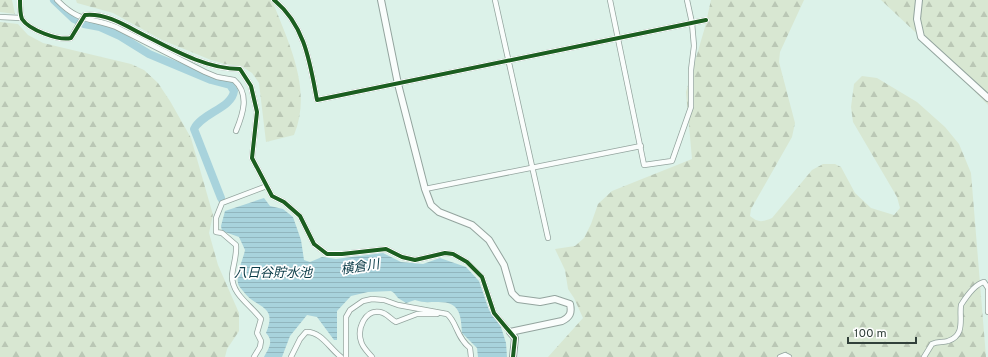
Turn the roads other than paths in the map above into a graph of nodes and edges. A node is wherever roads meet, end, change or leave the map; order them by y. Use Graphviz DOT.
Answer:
graph roads {
  1 [pos="20,0"];
  2 [pos="57,0"];
  3 [pos="274,0"];
  4 [pos="381,0"];
  5 [pos="495,0"];
  6 [pos="610,0"];
  7 [pos="687,0"];
  8 [pos="919,0"];
  9 [pos="0,17"];
  10 [pos="21,18"];
  11 [pos="706,20"];
  12 [pos="692,23"];
  13 [pos="618,38"];
  14 [pos="508,62"];
  15 [pos="398,84"];
  16 [pos="988,98"];
  17 [pos="236,131"];
  18 [pos="641,146"];
  19 [pos="534,168"];
  20 [pos="266,186"];
  21 [pos="424,189"];
  22 [pos="548,238"];
  23 [pos="988,289"];
  24 [pos="988,312"];
  25 [pos="443,313"];
  26 [pos="510,332"];
  27 [pos="254,357"];
  28 [pos="291,357"];
  29 [pos="341,357"];
  30 [pos="346,357"];
  31 [pos="372,357"];
  32 [pos="471,357"];
  33 [pos="513,357"];
  34 [pos="780,357"];
  35 [pos="789,357"];
  36 [pos="924,357"];
  1 -- 10 [label="street"];
  2 -- 17 [label="street"];
  3 -- 15 [label="street"];
  4 -- 15 [label="street"];
  5 -- 14 [label="street"];
  6 -- 13 [label="street"];
  7 -- 12 [label="street"];
  8 -- 16 [label="street"];
  9 -- 10 [label="street"];
  10 -- 20 [label="street, bridge"];
  11 -- 12 [label="street"];
  12 -- 13 [label="street"];
  12 -- 18 [label="street"];
  13 -- 14 [label="street"];
  13 -- 18 [label="street"];
  14 -- 15 [label="street"];
  14 -- 19 [label="street"];
  15 -- 21 [label="street"];
  18 -- 19 [label="street"];
  19 -- 21 [label="street"];
  19 -- 22 [label="street"];
  20 -- 26 [label="street"];
  20 -- 27 [label="street"];
  21 -- 26 [label="street"];
  23 -- 24 [label="street"];
  23 -- 36 [label="street"];
  25 -- 30 [label="street"];
  25 -- 31 [label="street"];
  25 -- 32 [label="street"];
  26 -- 33 [label="street"];
  28 -- 29 [label="street"];
  34 -- 35 [label="street"];
}
